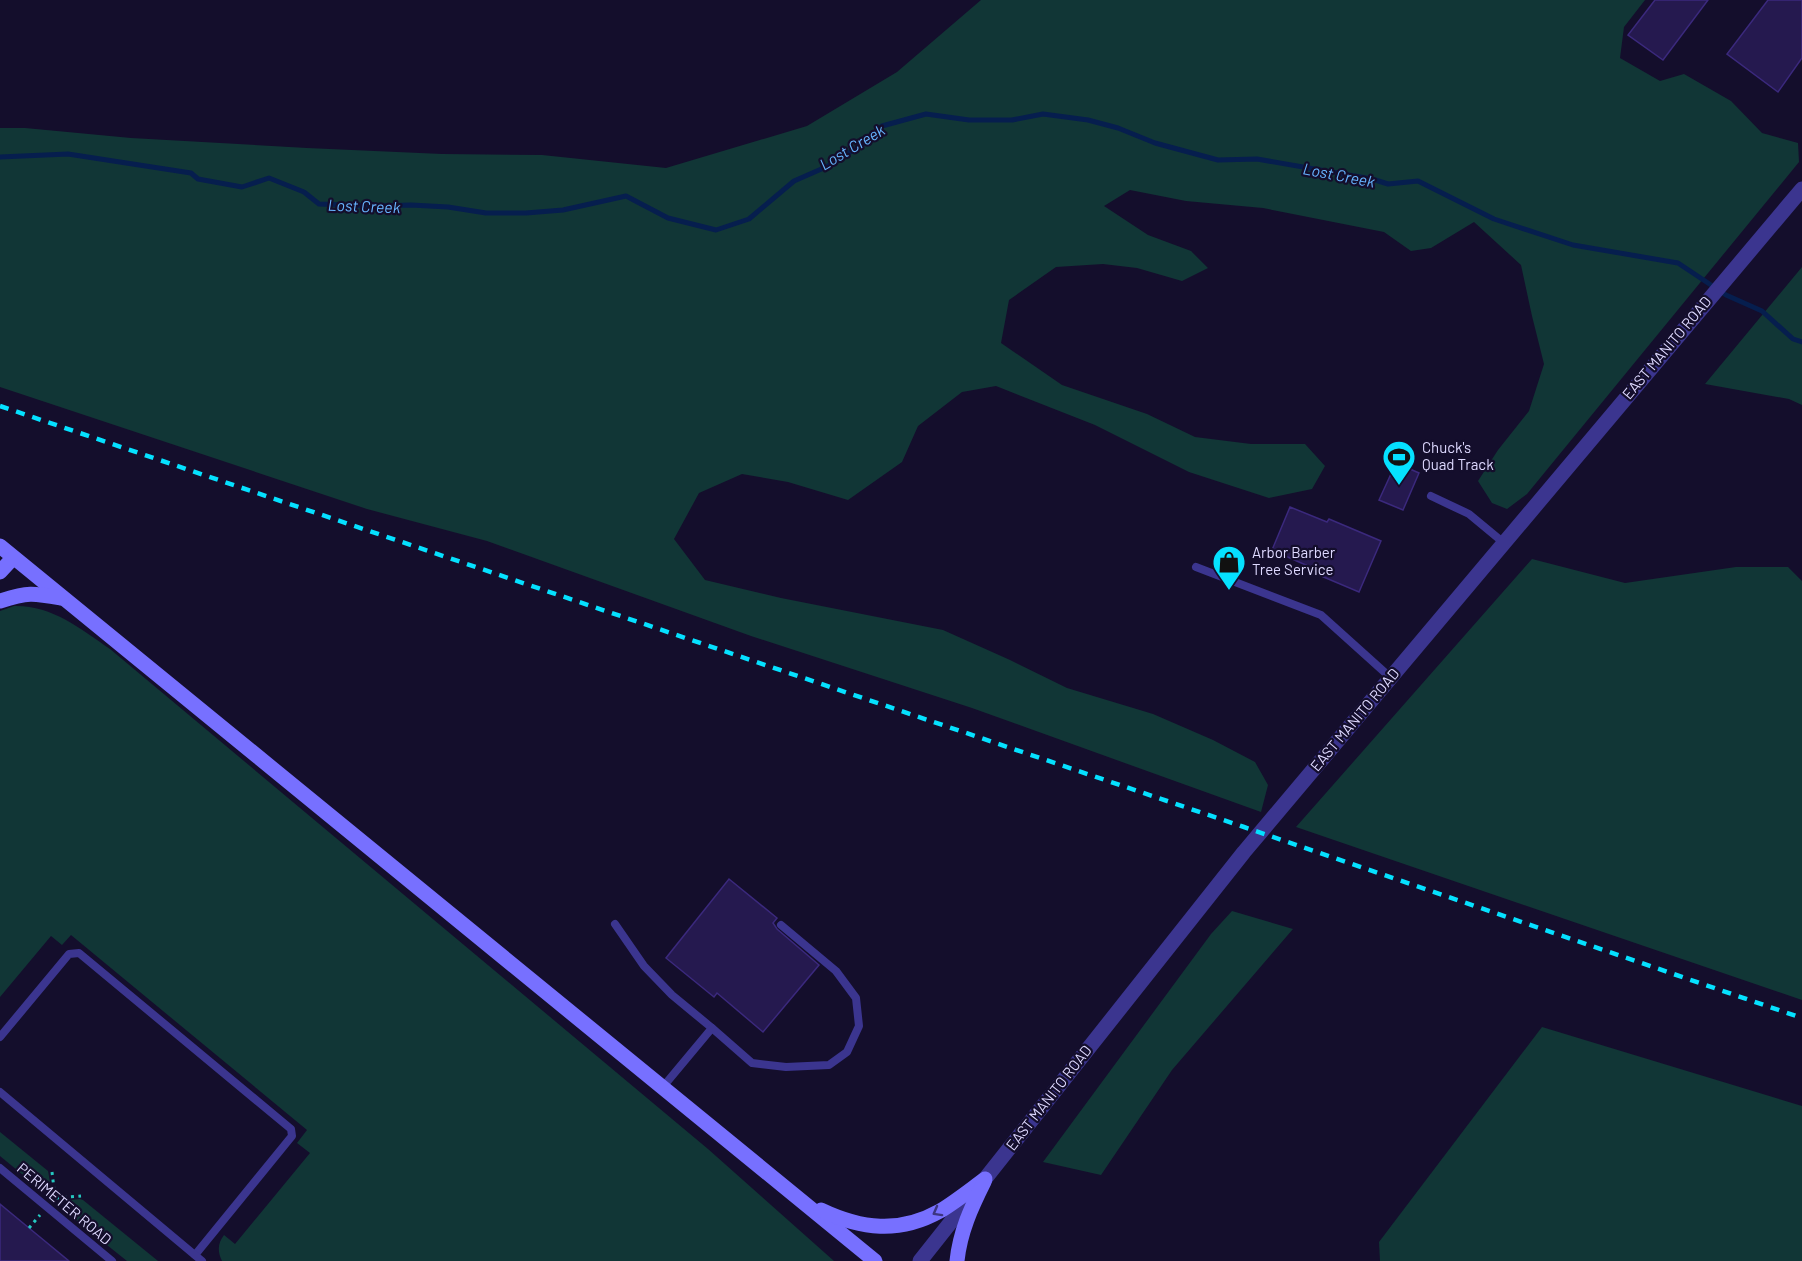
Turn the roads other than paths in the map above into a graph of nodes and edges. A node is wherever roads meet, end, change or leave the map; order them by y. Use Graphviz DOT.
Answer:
graph roads {
  1 [pos="1802,189"];
  2 [pos="1431,496"];
  3 [pos="1504,543"];
  4 [pos="0,546"];
  5 [pos="14,558"];
  6 [pos="1196,567"];
  7 [pos="0,572"];
  8 [pos="63,599"];
  9 [pos="0,601"];
  10 [pos="1391,678"];
  11 [pos="615,924"];
  12 [pos="781,925"];
  13 [pos="712,1028"];
  14 [pos="0,1037"];
  15 [pos="662,1088"];
  16 [pos="0,1092"];
  17 [pos="0,1168"];
  18 [pos="985,1179"];
  19 [pos="797,1198"];
  20 [pos="195,1254"];
  21 [pos="112,1261"];
  22 [pos="202,1261"];
  23 [pos="875,1261"];
  24 [pos="920,1261"];
  25 [pos="957,1261"];
  1 -- 3 [label="street, EAST MANITO ROAD"];
  2 -- 3 [label="lane"];
  3 -- 10 [label="street, EAST MANITO ROAD"];
  4 -- 5 [label="main road"];
  5 -- 7 [label="main road"];
  5 -- 8 [label="main road"];
  6 -- 10 [label="lane"];
  8 -- 9 [label="main road"];
  8 -- 15 [label="main road"];
  10 -- 18 [label="street, EAST MANITO ROAD"];
  11 -- 13 [label="lane"];
  12 -- 13 [label="lane"];
  13 -- 15 [label="lane"];
  14 -- 20 [label="lane"];
  15 -- 19 [label="main road"];
  16 -- 20 [label="lane"];
  17 -- 21 [label="lane, PERIMETER ROAD"];
  18 -- 19 [label="main road, one-way"];
  18 -- 24 [label="street, EAST MANITO ROAD"];
  18 -- 25 [label="main road"];
  19 -- 23 [label="main road"];
  20 -- 22 [label="lane"];
}
